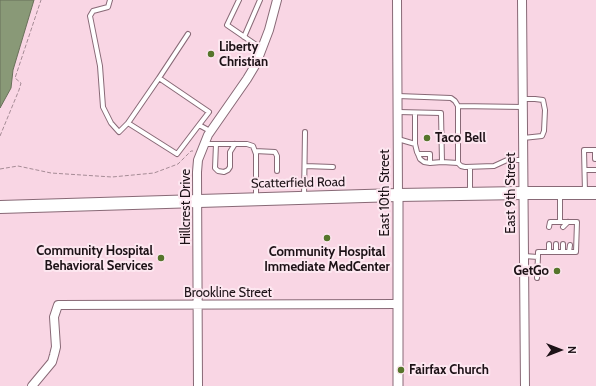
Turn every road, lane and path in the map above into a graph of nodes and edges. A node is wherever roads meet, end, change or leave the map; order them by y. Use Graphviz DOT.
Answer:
graph roads {
  1 [pos="41,0"];
  2 [pos="110,0"];
  3 [pos="239,0"];
  4 [pos="260,0"];
  5 [pos="277,0"];
  6 [pos="397,0"];
  7 [pos="522,0"];
  8 [pos="188,34"];
  9 [pos="244,37"];
  10 [pos="262,49"];
  11 [pos="159,78"];
  12 [pos="398,96"];
  13 [pos="523,99"];
  14 [pos="458,106"];
  15 [pos="523,108"];
  16 [pos="398,112"];
  17 [pos="415,113"];
  18 [pos="128,123"];
  19 [pos="199,125"];
  20 [pos="210,132"];
  21 [pos="305,132"];
  22 [pos="0,136"];
  23 [pos="523,138"];
  24 [pos="398,139"];
  25 [pos="216,144"];
  26 [pos="235,144"];
  27 [pos="415,144"];
  28 [pos="202,147"];
  29 [pos="595,150"];
  30 [pos="255,151"];
  31 [pos="418,154"];
  32 [pos="595,159"];
  33 [pos="523,160"];
  34 [pos="442,162"];
  35 [pos="430,163"];
  36 [pos="458,163"];
  37 [pos="305,166"];
  38 [pos="333,167"];
  39 [pos="470,167"];
  40 [pos="0,169"];
  41 [pos="595,169"];
  42 [pos="585,170"];
  43 [pos="277,171"];
  44 [pos="523,192"];
  45 [pos="470,193"];
  46 [pos="560,193"];
  47 [pos="591,193"];
  48 [pos="398,195"];
  49 [pos="304,197"];
  50 [pos="256,198"];
  51 [pos="197,200"];
  52 [pos="0,207"];
  53 [pos="560,222"];
  54 [pos="568,222"];
  55 [pos="549,227"];
  56 [pos="563,227"];
  57 [pos="556,228"];
  58 [pos="570,228"];
  59 [pos="549,244"];
  60 [pos="556,244"];
  61 [pos="563,244"];
  62 [pos="570,245"];
  63 [pos="549,252"];
  64 [pos="556,252"];
  65 [pos="563,252"];
  66 [pos="569,252"];
  67 [pos="524,256"];
  68 [pos="538,257"];
  69 [pos="537,278"];
  70 [pos="398,304"];
  71 [pos="198,305"];
  72 [pos="32,386"];
  73 [pos="198,386"];
  74 [pos="398,386"];
  75 [pos="525,386"];
  1 -- 22 [label="path"];
  2 -- 18 [label="lane"];
  3 -- 9 [label="lane"];
  4 -- 9 [label="lane"];
  5 -- 10 [label="street, Hillcrest Drive"];
  6 -- 12 [label="street, East 10th Street"];
  7 -- 13 [label="street, East 9th Street"];
  8 -- 11 [label="lane"];
  9 -- 10 [label="lane"];
  10 -- 20 [label="street, Hillcrest Drive"];
  11 -- 18 [label="lane"];
  11 -- 19 [label="lane"];
  12 -- 14 [label="lane"];
  12 -- 16 [label="street, East 10th Street"];
  13 -- 15 [label="street, East 9th Street"];
  13 -- 23 [label="lane"];
  14 -- 15 [label="lane"];
  14 -- 36 [label="lane"];
  15 -- 23 [label="street, East 9th Street"];
  16 -- 17 [label="lane"];
  16 -- 24 [label="street, East 10th Street"];
  17 -- 27 [label="lane"];
  17 -- 34 [label="lane"];
  18 -- 19 [label="lane"];
  19 -- 20 [label="lane"];
  20 -- 28 [label="street, Hillcrest Drive"];
  21 -- 37 [label="lane"];
  23 -- 33 [label="street, East 9th Street"];
  24 -- 27 [label="lane"];
  24 -- 48 [label="street, East 10th Street"];
  25 -- 26 [label="lane"];
  25 -- 26 [label="lane"];
  25 -- 28 [label="lane"];
  26 -- 30 [label="lane"];
  27 -- 31 [label="lane"];
  28 -- 40 [label="path"];
  28 -- 51 [label="street, Hillcrest Drive"];
  29 -- 32 [label="lane"];
  29 -- 42 [label="lane"];
  30 -- 43 [label="lane"];
  30 -- 50 [label="lane"];
  31 -- 35 [label="lane"];
  31 -- 35 [label="lane"];
  33 -- 39 [label="lane"];
  33 -- 44 [label="street, East 9th Street"];
  34 -- 35 [label="lane"];
  34 -- 36 [label="lane"];
  36 -- 39 [label="lane"];
  37 -- 38 [label="lane"];
  37 -- 49 [label="lane"];
  39 -- 45 [label="lane"];
  41 -- 42 [label="lane"];
  42 -- 47 [label="lane"];
  44 -- 45 [label="main road, Scatterfield Road"];
  44 -- 46 [label="main road, Scatterfield Road"];
  44 -- 67 [label="street, East 9th Street"];
  45 -- 48 [label="main road, Scatterfield Road"];
  46 -- 47 [label="main road, Scatterfield Road"];
  46 -- 53 [label="lane"];
  48 -- 49 [label="main road, Scatterfield Road"];
  48 -- 70 [label="street, East 10th Street"];
  49 -- 50 [label="main road, Scatterfield Road"];
  50 -- 51 [label="main road, Scatterfield Road"];
  51 -- 52 [label="main road, Scatterfield Road"];
  51 -- 71 [label="street, Hillcrest Drive"];
  53 -- 54 [label="lane"];
  53 -- 55 [label="lane"];
  53 -- 57 [label="lane"];
  54 -- 56 [label="lane"];
  54 -- 58 [label="lane"];
  54 -- 66 [label="lane"];
  59 -- 63 [label="lane"];
  60 -- 64 [label="lane"];
  61 -- 65 [label="lane"];
  62 -- 66 [label="lane"];
  63 -- 64 [label="lane"];
  63 -- 68 [label="lane"];
  64 -- 65 [label="lane"];
  65 -- 66 [label="lane"];
  67 -- 68 [label="lane"];
  67 -- 75 [label="street, East 9th Street"];
  68 -- 69 [label="lane"];
  70 -- 71 [label="street, Brookline Street"];
  70 -- 74 [label="street, East 10th Street"];
  71 -- 72 [label="street, Brookline Street"];
  71 -- 73 [label="street, Hillcrest Drive"];
}
